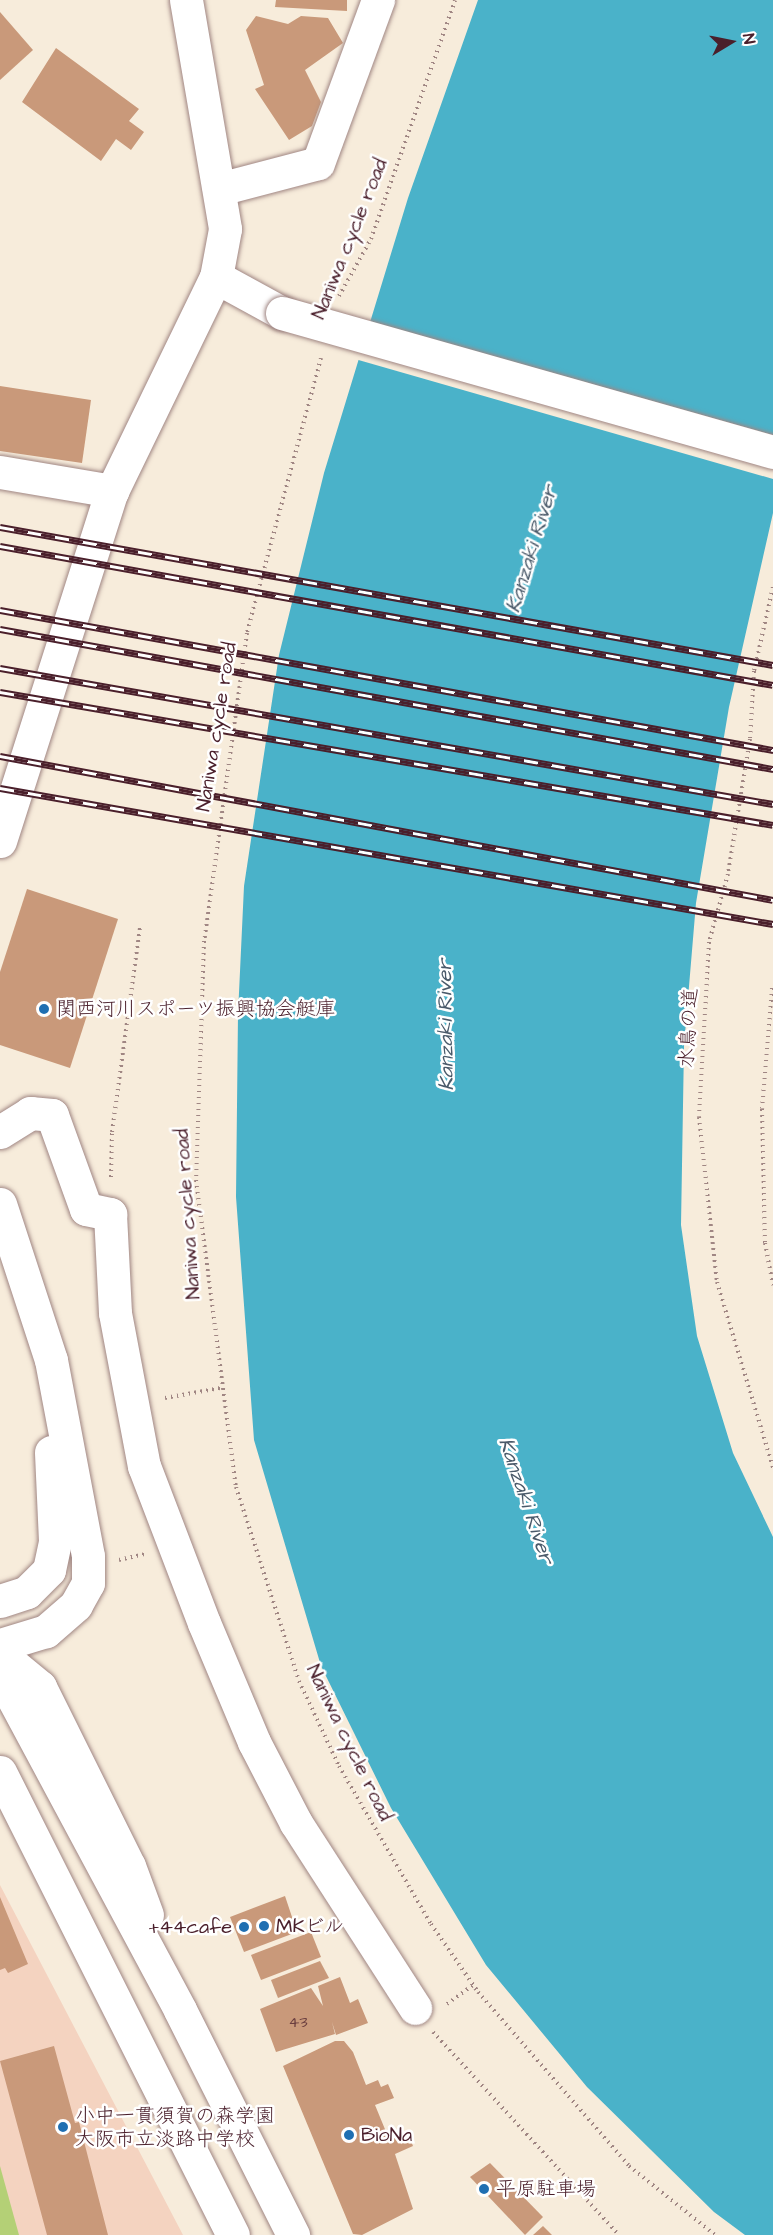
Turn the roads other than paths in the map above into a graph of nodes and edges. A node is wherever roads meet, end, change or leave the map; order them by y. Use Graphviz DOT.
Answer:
graph roads {
  1 [pos="186,0"];
  2 [pos="378,0"];
  3 [pos="219,189"];
  4 [pos="216,277"];
  5 [pos="773,452"];
  6 [pos="0,472"];
  7 [pos="112,491"];
  8 [pos="0,841"];
  9 [pos="0,1132"];
  10 [pos="0,1204"];
  11 [pos="26,1287"];
  12 [pos="0,1600"];
  13 [pos="0,1646"];
  14 [pos="0,1654"];
  15 [pos="0,1674"];
  16 [pos="0,1772"];
  17 [pos="415,2008"];
  18 [pos="180,2010"];
  19 [pos="233,2235"];
  20 [pos="293,2235"];
  1 -- 3 [label="street"];
  2 -- 3 [label="street"];
  3 -- 4 [label="street"];
  4 -- 5 [label="street, bridge"];
  4 -- 7 [label="street"];
  6 -- 7 [label="street"];
  7 -- 8 [label="street"];
  9 -- 17 [label="street"];
  10 -- 11 [label="street"];
  11 -- 12 [label="street"];
  11 -- 13 [label="street"];
  14 -- 18 [label="street"];
  15 -- 18 [label="street"];
  16 -- 19 [label="street"];
  18 -- 20 [label="street"];
}
